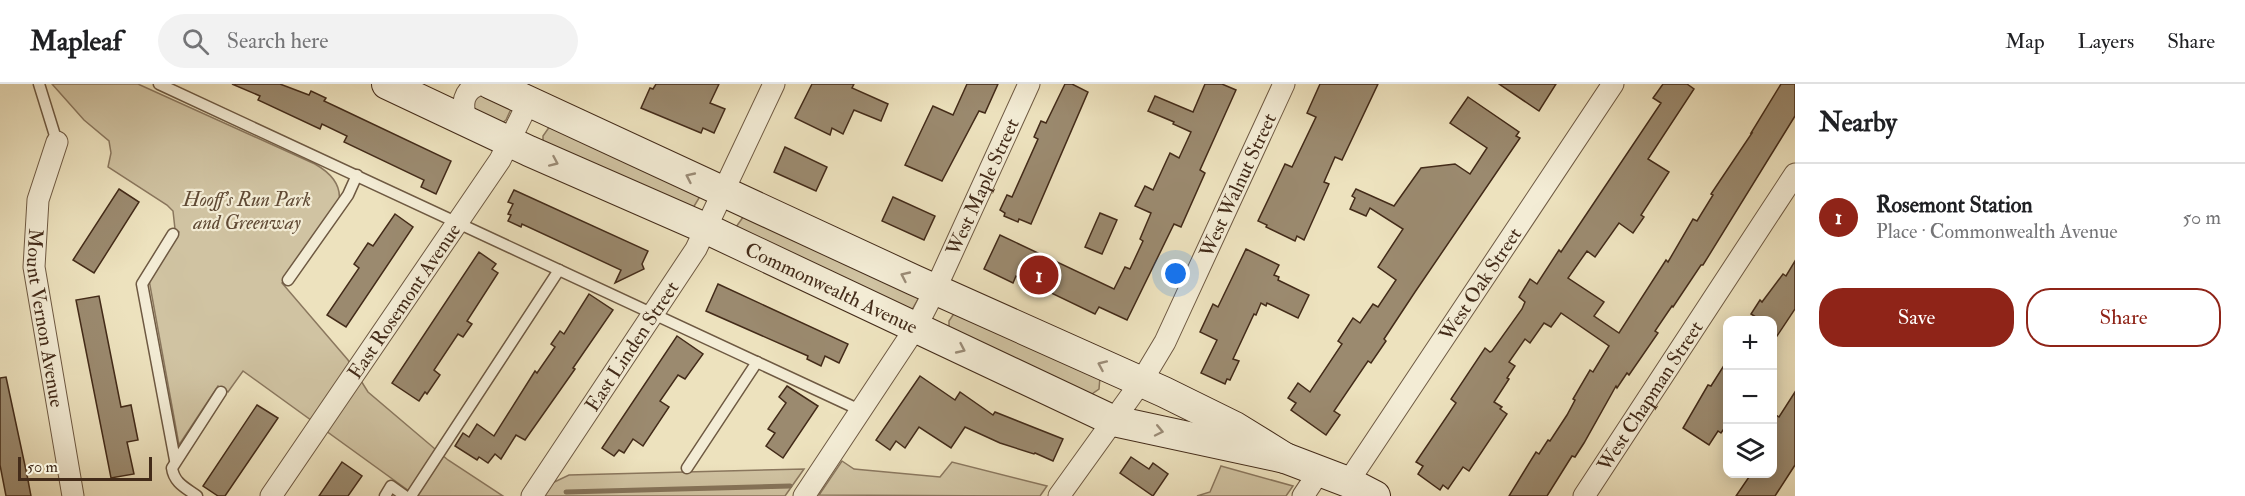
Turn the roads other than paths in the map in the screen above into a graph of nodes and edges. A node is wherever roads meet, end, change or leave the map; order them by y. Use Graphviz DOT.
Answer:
graph roads {
  1 [pos="39,84"];
  2 [pos="159,84"];
  3 [pos="387,84"];
  4 [pos="774,84"];
  5 [pos="1029,84"];
  6 [pos="1284,84"];
  7 [pos="1612,84"];
  8 [pos="504,89"];
  9 [pos="468,122"];
  10 [pos="57,142"];
  11 [pos="509,142"];
  12 [pos="1795,174"];
  13 [pos="357,175"];
  14 [pos="723,192"];
  15 [pos="459,222"];
  16 [pos="707,229"];
  17 [pos="172,234"];
  18 [pos="559,270"];
  19 [pos="288,280"];
  20 [pos="935,290"];
  21 [pos="653,314"];
  22 [pos="915,327"];
  23 [pos="757,362"];
  24 [pos="1141,382"];
  25 [pos="221,392"];
  26 [pos="862,411"];
  27 [pos="1114,421"];
  28 [pos="1285,458"];
  29 [pos="175,460"];
  30 [pos="687,468"];
  31 [pos="1319,472"];
  32 [pos="1348,482"];
  33 [pos="73,496"];
  34 [pos="198,496"];
  35 [pos="271,496"];
  36 [pos="385,496"];
  37 [pos="405,496"];
  38 [pos="411,496"];
  39 [pos="532,496"];
  40 [pos="804,496"];
  41 [pos="1059,496"];
  42 [pos="1303,496"];
  43 [pos="1375,496"];
  44 [pos="1584,496"];
  1 -- 10 [label="lane"];
  2 -- 13 [label="lane"];
  3 -- 9 [label="street, Commonwealth Avenue"];
  4 -- 14 [label="street, East Linden Street"];
  5 -- 20 [label="street, West Maple Street"];
  6 -- 24 [label="street, West Walnut Street"];
  7 -- 32 [label="street, West Oak Street"];
  8 -- 9 [label="street"];
  8 -- 11 [label="street, East Rosemont Avenue"];
  14 -- 8 [label="street, Commonwealth Avenue, one-way"];
  9 -- 11 [label="street, Commonwealth Avenue"];
  10 -- 33 [label="street, Mount Vernon Avenue"];
  11 -- 15 [label="street, East Rosemont Avenue"];
  11 -- 16 [label="street, Commonwealth Avenue, one-way"];
  12 -- 44 [label="street, West Chapman Street"];
  13 -- 15 [label="lane"];
  13 -- 19 [label="lane"];
  14 -- 16 [label="street, East Linden Street"];
  20 -- 14 [label="street, Commonwealth Avenue, one-way"];
  15 -- 18 [label="lane"];
  15 -- 35 [label="street, East Rosemont Avenue"];
  16 -- 21 [label="street, East Linden Street"];
  16 -- 22 [label="street, Commonwealth Avenue"];
  17 -- 29 [label="lane"];
  18 -- 21 [label="lane"];
  18 -- 38 [label="lane"];
  20 -- 22 [label="street, West Maple Street"];
  24 -- 20 [label="street, Commonwealth Avenue, one-way"];
  21 -- 23 [label="lane"];
  21 -- 39 [label="street, East Linden Street"];
  22 -- 26 [label="street, West Maple Street"];
  22 -- 27 [label="street, Commonwealth Avenue, one-way"];
  23 -- 26 [label="lane"];
  23 -- 30 [label="lane"];
  24 -- 27 [label="street, West Walnut Street"];
  24 -- 28 [label="street, Commonwealth Avenue"];
  25 -- 29 [label="lane"];
  26 -- 40 [label="street, West Maple Street"];
  27 -- 28 [label="street, Commonwealth Avenue, one-way"];
  27 -- 41 [label="street, West Walnut Street"];
  28 -- 31 [label="street, Commonwealth Avenue"];
  29 -- 34 [label="lane"];
  31 -- 32 [label="street, Commonwealth Avenue"];
  31 -- 42 [label="street"];
  32 -- 43 [label="street, Commonwealth Avenue"];
  36 -- 37 [label="lane"];
}
